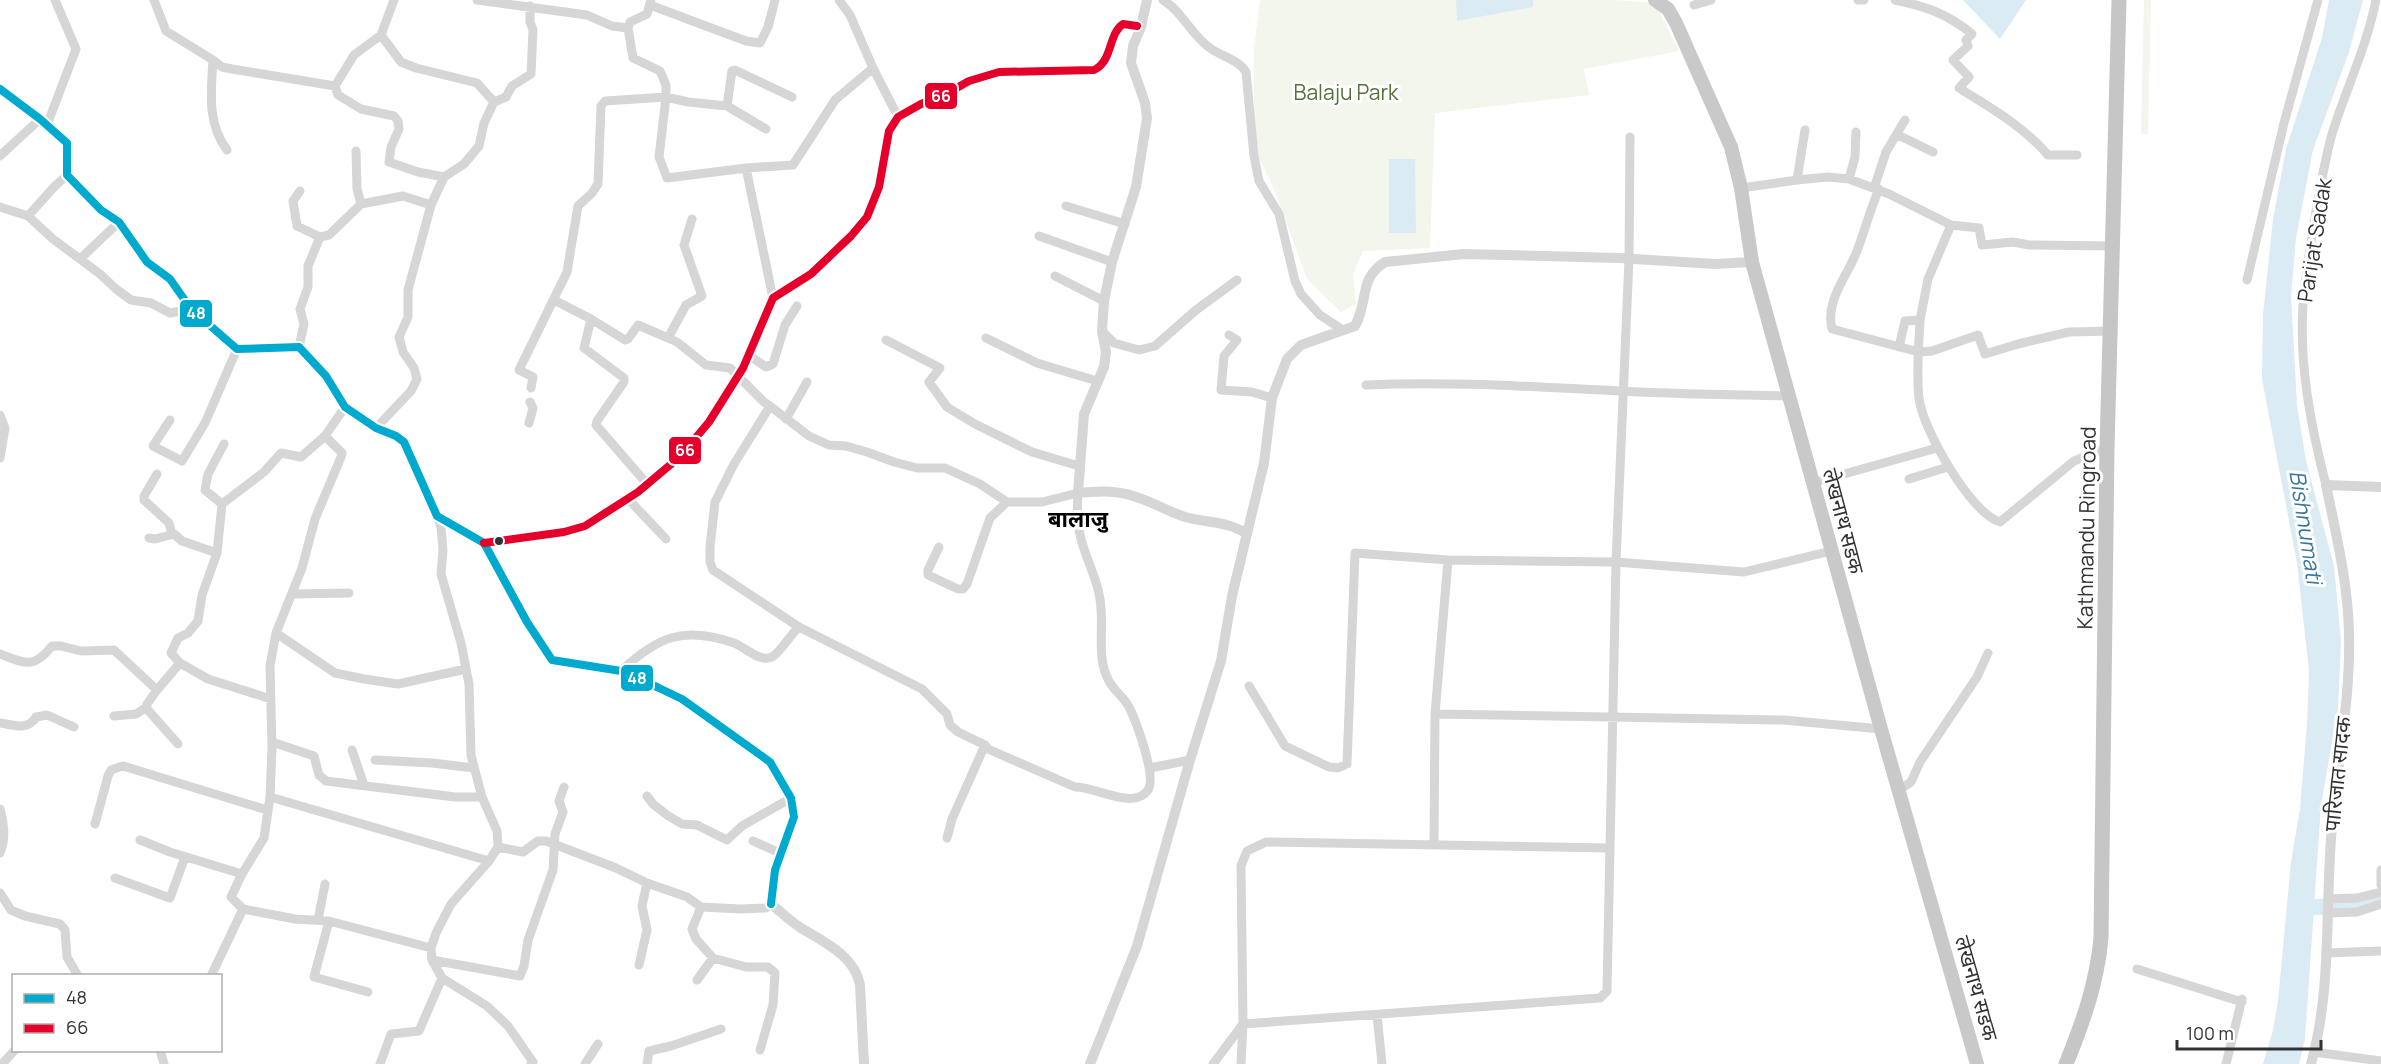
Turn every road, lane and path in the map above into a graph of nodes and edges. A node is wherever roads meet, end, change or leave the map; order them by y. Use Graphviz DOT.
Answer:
graph roads {
  1 [pos="55,0"];
  2 [pos="154,0"];
  3 [pos="394,0"];
  4 [pos="477,0"];
  5 [pos="775,0"];
  6 [pos="839,0"];
  7 [pos="1147,0"];
  8 [pos="1163,0"];
  9 [pos="1655,0"];
  10 [pos="1711,0"];
  11 [pos="1858,0"];
  12 [pos="1864,0"];
  13 [pos="1895,0"];
  14 [pos="2119,0"];
  15 [pos="2318,0"];
  16 [pos="2376,0"];
  17 [pos="650,2"];
  18 [pos="530,6"];
  19 [pos="1694,6"];
  20 [pos="1141,27"];
  21 [pos="628,28"];
  22 [pos="381,35"];
  23 [pos="213,60"];
  24 [pos="873,68"];
  25 [pos="0,89"];
  26 [pos="336,90"];
  27 [pos="666,97"];
  28 [pos="792,97"];
  29 [pos="494,102"];
  30 [pos="727,106"];
  31 [pos="898,117"];
  32 [pos="1905,120"];
  33 [pos="43,122"];
  34 [pos="766,129"];
  35 [pos="1805,130"];
  36 [pos="1856,132"];
  37 [pos="1898,135"];
  38 [pos="1630,137"];
  39 [pos="227,150"];
  40 [pos="356,151"];
  41 [pos="1933,152"];
  42 [pos="2077,155"];
  43 [pos="0,156"];
  44 [pos="746,168"];
  45 [pos="67,175"];
  46 [pos="444,177"];
  47 [pos="1849,179"];
  48 [pos="1797,180"];
  49 [pos="1741,188"];
  50 [pos="1877,188"];
  51 [pos="300,191"];
  52 [pos="362,204"];
  53 [pos="431,205"];
  54 [pos="1066,206"];
  55 [pos="0,207"];
  56 [pos="28,216"];
  57 [pos="692,219"];
  58 [pos="119,222"];
  59 [pos="1125,224"];
  60 [pos="1951,225"];
  61 [pos="1039,236"];
  62 [pos="320,237"];
  63 [pos="2112,246"];
  64 [pos="1629,259"];
  65 [pos="81,260"];
  66 [pos="1112,262"];
  67 [pos="1752,262"];
  68 [pos="1055,276"];
  69 [pos="1237,280"];
  70 [pos="2247,280"];
  71 [pos="556,296"];
  72 [pos="773,298"];
  73 [pos="1104,301"];
  74 [pos="797,306"];
  75 [pos="191,309"];
  76 [pos="591,319"];
  77 [pos="1920,320"];
  78 [pos="1342,330"];
  79 [pos="1102,331"];
  80 [pos="2112,331"];
  81 [pos="1229,335"];
  82 [pos="668,338"];
  83 [pos="986,338"];
  84 [pos="886,340"];
  85 [pos="299,347"];
  86 [pos="1899,347"];
  87 [pos="237,349"];
  88 [pos="1919,352"];
  89 [pos="750,356"];
  90 [pos="739,375"];
  91 [pos="1097,381"];
  92 [pos="807,382"];
  93 [pos="1365,385"];
  94 [pos="531,388"];
  95 [pos="1622,391"];
  96 [pos="1789,396"];
  97 [pos="1272,398"];
  98 [pos="530,402"];
  99 [pos="770,406"];
  100 [pos="345,407"];
  101 [pos="0,415"];
  102 [pos="786,419"];
  103 [pos="170,420"];
  104 [pos="529,423"];
  105 [pos="376,428"];
  106 [pos="325,436"];
  107 [pos="224,444"];
  108 [pos="1937,448"];
  109 [pos="2107,448"];
  110 [pos="0,458"];
  111 [pos="1079,466"];
  112 [pos="1948,467"];
  113 [pos="157,474"];
  114 [pos="1909,479"];
  115 [pos="1812,483"];
  116 [pos="648,485"];
  117 [pos="2326,485"];
  118 [pos="2381,487"];
  119 [pos="1078,493"];
  120 [pos="628,499"];
  121 [pos="1007,502"];
  122 [pos="222,504"];
  123 [pos="437,516"];
  124 [pos="172,534"];
  125 [pos="1247,534"];
  126 [pos="149,538"];
  127 [pos="666,539"];
  128 [pos="484,543"];
  129 [pos="939,547"];
  130 [pos="1831,551"];
  131 [pos="217,554"];
  132 [pos="1448,560"];
  133 [pos="1616,562"];
  134 [pos="349,593"];
  135 [pos="292,594"];
  136 [pos="800,627"];
  137 [pos="276,633"];
  138 [pos="1988,653"];
  139 [pos="0,654"];
  140 [pos="180,663"];
  141 [pos="466,669"];
  142 [pos="621,671"];
  143 [pos="1249,686"];
  144 [pos="157,690"];
  145 [pos="271,699"];
  146 [pos="147,707"];
  147 [pos="1435,714"];
  148 [pos="114,716"];
  149 [pos="1613,716"];
  150 [pos="0,723"];
  151 [pos="74,727"];
  152 [pos="1881,729"];
  153 [pos="272,742"];
  154 [pos="178,744"];
  155 [pos="985,744"];
  156 [pos="352,750"];
  157 [pos="375,760"];
  158 [pos="1190,760"];
  159 [pos="474,768"];
  160 [pos="1150,768"];
  161 [pos="364,785"];
  162 [pos="564,787"];
  163 [pos="1899,790"];
  164 [pos="646,796"];
  165 [pos="270,797"];
  166 [pos="482,797"];
  167 [pos="791,798"];
  168 [pos="0,809"];
  169 [pos="267,810"];
  170 [pos="95,824"];
  171 [pos="947,837"];
  172 [pos="140,840"];
  173 [pos="753,841"];
  174 [pos="554,844"];
  175 [pos="1434,845"];
  176 [pos="498,847"];
  177 [pos="1608,848"];
  178 [pos="0,853"];
  179 [pos="780,853"];
  180 [pos="185,857"];
  181 [pos="489,861"];
  182 [pos="2381,870"];
  183 [pos="242,874"];
  184 [pos="115,878"];
  185 [pos="647,883"];
  186 [pos="325,884"];
  187 [pos="2381,885"];
  188 [pos="2381,892"];
  189 [pos="0,893"];
  190 [pos="771,904"];
  191 [pos="2381,904"];
  192 [pos="2328,906"];
  193 [pos="701,907"];
  194 [pos="243,909"];
  195 [pos="318,920"];
  196 [pos="329,921"];
  197 [pos="431,948"];
  198 [pos="2381,951"];
  199 [pos="2326,953"];
  200 [pos="713,958"];
  201 [pos="432,960"];
  202 [pos="639,965"];
  203 [pos="2137,969"];
  204 [pos="77,974"];
  205 [pos="211,974"];
  206 [pos="442,978"];
  207 [pos="697,980"];
  208 [pos="368,992"];
  209 [pos="1377,1015"];
  210 [pos="1243,1024"];
  211 [pos="721,1029"];
  212 [pos="598,1044"];
  213 [pos="760,1050"];
  214 [pos="13,1052"];
  215 [pos="2314,1053"];
  216 [pos="2066,1060"];
  217 [pos="2381,1061"];
  218 [pos="2,1064"];
  219 [pos="380,1064"];
  220 [pos="531,1064"];
  221 [pos="585,1064"];
  222 [pos="647,1064"];
  223 [pos="864,1064"];
  224 [pos="1090,1064"];
  225 [pos="1213,1064"];
  226 [pos="1241,1064"];
  227 [pos="1382,1064"];
  228 [pos="1977,1064"];
  229 [pos="2226,1064"];
  230 [pos="2311,1064"];
  1 -- 33 [label="street"];
  2 -- 23 [label="street"];
  3 -- 22 [label="street"];
  4 -- 18 [label="street"];
  5 -- 17 [label="street"];
  6 -- 24 [label="street"];
  7 -- 20 [label="street"];
  8 -- 78 [label="street"];
  9 -- 49 [label="main road, लेखनाथ सडक"];
  10 -- 19 [label="street"];
  11 -- 12 [label="street"];
  13 -- 42 [label="street"];
  14 -- 63 [label="highway, Kathmandu Ringroad"];
  15 -- 70 [label="street"];
  16 -- 117 [label="street, Parijat Sadak"];
  17 -- 21 [label="street"];
  18 -- 21 [label="street"];
  18 -- 29 [label="street"];
  20 -- 31 [label="street"];
  20 -- 59 [label="street"];
  21 -- 27 [label="street"];
  22 -- 26 [label="street"];
  22 -- 29 [label="street"];
  23 -- 26 [label="street"];
  23 -- 39 [label="street"];
  24 -- 31 [label="street"];
  24 -- 44 [label="street"];
  25 -- 33 [label="street"];
  26 -- 46 [label="street"];
  27 -- 30 [label="street"];
  27 -- 44 [label="street"];
  27 -- 71 [label="street"];
  28 -- 30 [label="street"];
  29 -- 46 [label="street"];
  30 -- 34 [label="street"];
  31 -- 72 [label="street"];
  32 -- 37 [label="street"];
  33 -- 43 [label="street"];
  33 -- 45 [label="street"];
  35 -- 48 [label="street"];
  36 -- 47 [label="street"];
  37 -- 41 [label="street"];
  37 -- 50 [label="street"];
  38 -- 64 [label="street"];
  40 -- 52 [label="street"];
  44 -- 72 [label="street"];
  45 -- 56 [label="street"];
  45 -- 58 [label="street"];
  46 -- 53 [label="street"];
  47 -- 48 [label="street"];
  47 -- 50 [label="street"];
  48 -- 49 [label="street"];
  49 -- 67 [label="main road, लेखनाथ सडक"];
  50 -- 60 [label="street"];
  50 -- 86 [label="street"];
  51 -- 62 [label="street"];
  52 -- 53 [label="street"];
  52 -- 62 [label="street"];
  53 -- 105 [label="street"];
  54 -- 59 [label="street"];
  55 -- 56 [label="street"];
  56 -- 65 [label="street"];
  57 -- 82 [label="street"];
  58 -- 65 [label="street"];
  58 -- 75 [label="street"];
  59 -- 66 [label="street"];
  60 -- 63 [label="street"];
  60 -- 77 [label="street"];
  61 -- 66 [label="street"];
  62 -- 85 [label="street"];
  63 -- 80 [label="highway, Kathmandu Ringroad"];
  64 -- 67 [label="street"];
  64 -- 78 [label="street"];
  64 -- 95 [label="street"];
  65 -- 75 [label="street"];
  66 -- 73 [label="street"];
  67 -- 96 [label="main road, लेखनाथ सडक"];
  68 -- 73 [label="street"];
  69 -- 79 [label="street"];
  71 -- 76 [label="street"];
  71 -- 94 [label="street"];
  72 -- 89 [label="street"];
  73 -- 79 [label="street"];
  74 -- 89 [label="street"];
  75 -- 87 [label="street"];
  76 -- 82 [label="street"];
  76 -- 116 [label="street"];
  77 -- 86 [label="street"];
  77 -- 88 [label="street"];
  78 -- 97 [label="street"];
  79 -- 91 [label="street"];
  80 -- 88 [label="street"];
  80 -- 109 [label="highway, Kathmandu Ringroad"];
  81 -- 97 [label="street"];
  82 -- 90 [label="street"];
  83 -- 91 [label="street"];
  84 -- 111 [label="street"];
  85 -- 87 [label="street"];
  85 -- 100 [label="street"];
  86 -- 88 [label="street"];
  87 -- 103 [label="street"];
  88 -- 108 [label="street"];
  89 -- 90 [label="street"];
  90 -- 99 [label="street"];
  90 -- 116 [label="street"];
  91 -- 111 [label="street"];
  92 -- 102 [label="street"];
  93 -- 95 [label="street"];
  95 -- 96 [label="street"];
  95 -- 133 [label="street"];
  96 -- 115 [label="main road, लेखनाथ सडक"];
  97 -- 125 [label="street"];
  98 -- 104 [label="street"];
  99 -- 102 [label="street"];
  99 -- 136 [label="street"];
  100 -- 105 [label="street"];
  100 -- 106 [label="street"];
  101 -- 110 [label="street"];
  102 -- 121 [label="street"];
  105 -- 123 [label="street"];
  106 -- 122 [label="street"];
  106 -- 135 [label="street"];
  107 -- 122 [label="street"];
  108 -- 112 [label="street"];
  108 -- 115 [label="street"];
  109 -- 112 [label="street"];
  109 -- 216 [label="highway, Kathmandu Ringroad"];
  111 -- 119 [label="street"];
  112 -- 114 [label="street"];
  113 -- 124 [label="street"];
  115 -- 130 [label="main road, लेखनाथ सडक"];
  116 -- 120 [label="street"];
  117 -- 118 [label="street"];
  117 -- 192 [label="street, पारिजात सादक"];
  119 -- 121 [label="street"];
  119 -- 125 [label="street"];
  119 -- 160 [label="street"];
  120 -- 127 [label="street"];
  120 -- 128 [label="street"];
  121 -- 129 [label="street"];
  122 -- 131 [label="street"];
  123 -- 128 [label="street"];
  123 -- 141 [label="street"];
  124 -- 126 [label="street"];
  124 -- 131 [label="street"];
  125 -- 158 [label="street"];
  128 -- 142 [label="street"];
  130 -- 133 [label="street"];
  130 -- 152 [label="main road, लेखनाथ सडक"];
  131 -- 140 [label="street"];
  132 -- 133 [label="street"];
  132 -- 143 [label="street"];
  132 -- 147 [label="street"];
  133 -- 149 [label="street"];
  134 -- 135 [label="street"];
  135 -- 137 [label="street"];
  136 -- 142 [label="street"];
  136 -- 155 [label="street"];
  137 -- 141 [label="street"];
  137 -- 145 [label="street"];
  138 -- 163 [label="street"];
  139 -- 144 [label="street"];
  140 -- 144 [label="street"];
  140 -- 145 [label="street"];
  141 -- 159 [label="street"];
  142 -- 167 [label="street"];
  144 -- 146 [label="street"];
  145 -- 153 [label="street"];
  146 -- 148 [label="street"];
  146 -- 154 [label="street"];
  147 -- 149 [label="street"];
  147 -- 175 [label="street"];
  149 -- 152 [label="street"];
  149 -- 177 [label="street"];
  150 -- 151 [label="street"];
  152 -- 163 [label="main road, लेखनाथ सडक"];
  153 -- 161 [label="street"];
  153 -- 165 [label="street"];
  155 -- 160 [label="street"];
  155 -- 171 [label="street"];
  156 -- 161 [label="street"];
  157 -- 159 [label="street"];
  158 -- 160 [label="street"];
  158 -- 224 [label="street"];
  159 -- 166 [label="street"];
  161 -- 166 [label="street"];
  162 -- 174 [label="street"];
  163 -- 228 [label="main road, लेखनाथ सडक"];
  164 -- 167 [label="street"];
  165 -- 169 [label="street"];
  165 -- 181 [label="street"];
  166 -- 176 [label="street"];
  167 -- 179 [label="street"];
  168 -- 178 [label="street"];
  169 -- 170 [label="street"];
  169 -- 183 [label="street"];
  172 -- 180 [label="street"];
  173 -- 179 [label="street"];
  174 -- 176 [label="street"];
  174 -- 185 [label="street"];
  174 -- 201 [label="street"];
  175 -- 177 [label="street"];
  175 -- 210 [label="street"];
  176 -- 181 [label="street"];
  177 -- 209 [label="street"];
  179 -- 190 [label="street"];
  180 -- 183 [label="street"];
  180 -- 184 [label="street"];
  181 -- 197 [label="street"];
  182 -- 187 [label="street"];
  183 -- 194 [label="street"];
  185 -- 193 [label="street"];
  185 -- 202 [label="street"];
  186 -- 195 [label="street"];
  188 -- 192 [label="street"];
  189 -- 204 [label="street"];
  190 -- 193 [label="street"];
  190 -- 223 [label="street"];
  191 -- 192 [label="street"];
  192 -- 199 [label="street, पारिजात सादक"];
  193 -- 200 [label="street"];
  194 -- 195 [label="street"];
  194 -- 205 [label="street"];
  195 -- 196 [label="street"];
  196 -- 197 [label="street"];
  196 -- 208 [label="street"];
  197 -- 201 [label="street"];
  198 -- 199 [label="street"];
  199 -- 215 [label="street, पारिजात सादक"];
  200 -- 207 [label="street"];
  200 -- 213 [label="street"];
  201 -- 206 [label="street"];
  203 -- 229 [label="street"];
  206 -- 219 [label="street"];
  206 -- 220 [label="street"];
  209 -- 210 [label="street"];
  209 -- 227 [label="street"];
  210 -- 225 [label="street"];
  210 -- 226 [label="street"];
  211 -- 222 [label="street"];
  212 -- 221 [label="street"];
  214 -- 218 [label="street"];
  215 -- 217 [label="street"];
  215 -- 230 [label="street, पारिजात सादक"];
}
